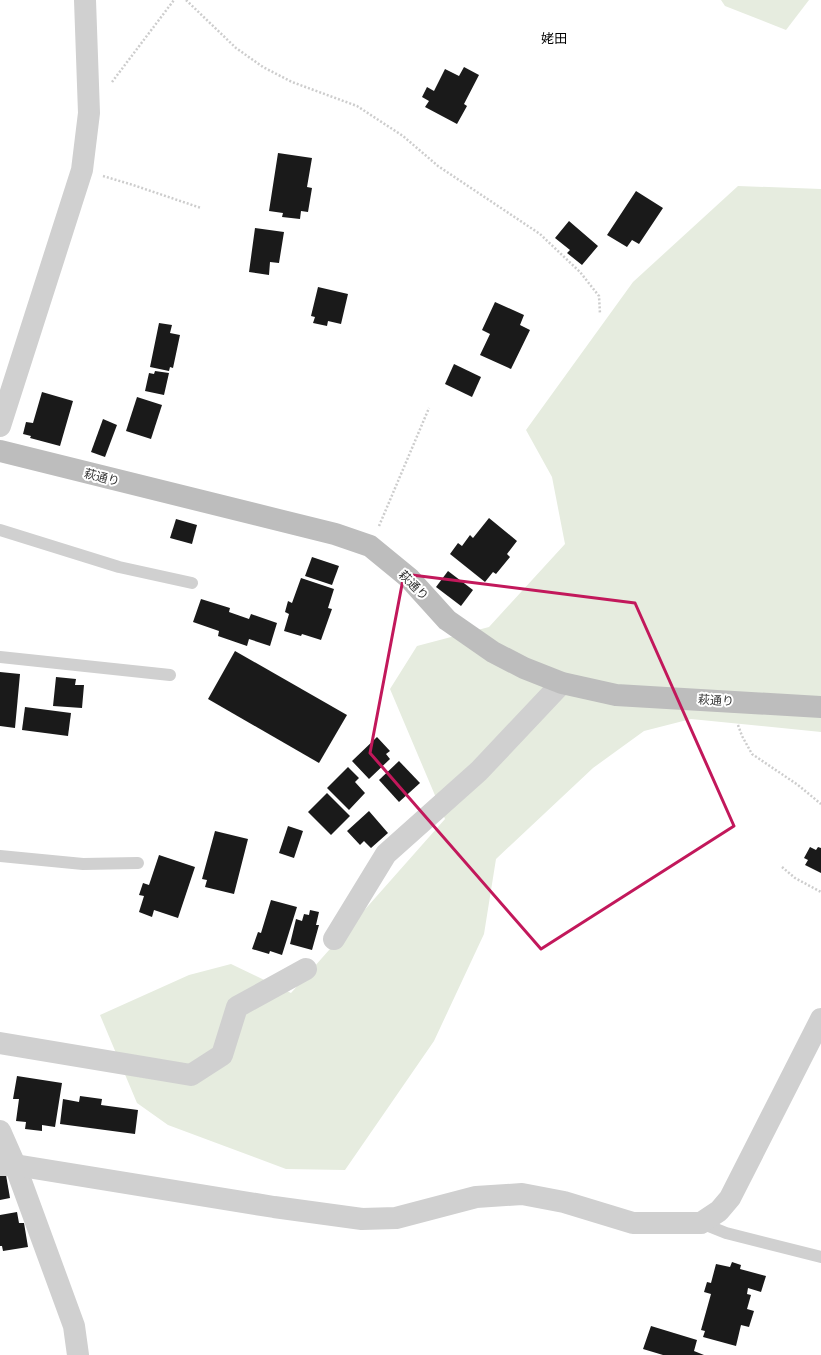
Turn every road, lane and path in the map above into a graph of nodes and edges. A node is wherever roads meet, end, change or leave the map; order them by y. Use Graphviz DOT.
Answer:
graph roads {
  1 [pos="85,0"];
  2 [pos="174,0"];
  3 [pos="186,0"];
  4 [pos="89,113"];
  5 [pos="82,170"];
  6 [pos="201,208"];
  7 [pos="600,314"];
  8 [pos="429,408"];
  9 [pos="0,426"];
  10 [pos="0,451"];
  11 [pos="0,530"];
  12 [pos="370,546"];
  13 [pos="192,583"];
  14 [pos="0,657"];
  15 [pos="170,675"];
  16 [pos="562,683"];
  17 [pos="731,701"];
  18 [pos="821,707"];
  19 [pos="821,804"];
  20 [pos="0,856"];
  21 [pos="138,863"];
  22 [pos="782,868"];
  23 [pos="821,892"];
  24 [pos="334,939"];
  25 [pos="306,969"];
  26 [pos="821,1018"];
  27 [pos="0,1043"];
  28 [pos="0,1131"];
  29 [pos="7,1165"];
  30 [pos="701,1223"];
  31 [pos="821,1257"];
  32 [pos="78,1355"];
  1 -- 4 [label="street"];
  2 -- 4 [label="path"];
  3 -- 7 [label="path"];
  4 -- 5 [label="street"];
  5 -- 6 [label="path"];
  5 -- 9 [label="street"];
  8 -- 12 [label="path"];
  10 -- 12 [label="street, 萩通り"];
  11 -- 13 [label="lane"];
  12 -- 16 [label="street, 萩通り"];
  14 -- 15 [label="lane"];
  16 -- 17 [label="street, 萩通り"];
  16 -- 24 [label="street"];
  17 -- 18 [label="street, 萩通り"];
  17 -- 19 [label="path"];
  20 -- 21 [label="lane"];
  22 -- 23 [label="path"];
  25 -- 27 [label="street"];
  26 -- 30 [label="street"];
  28 -- 29 [label="street"];
  29 -- 30 [label="street"];
  29 -- 32 [label="street"];
  30 -- 31 [label="lane"];
}
